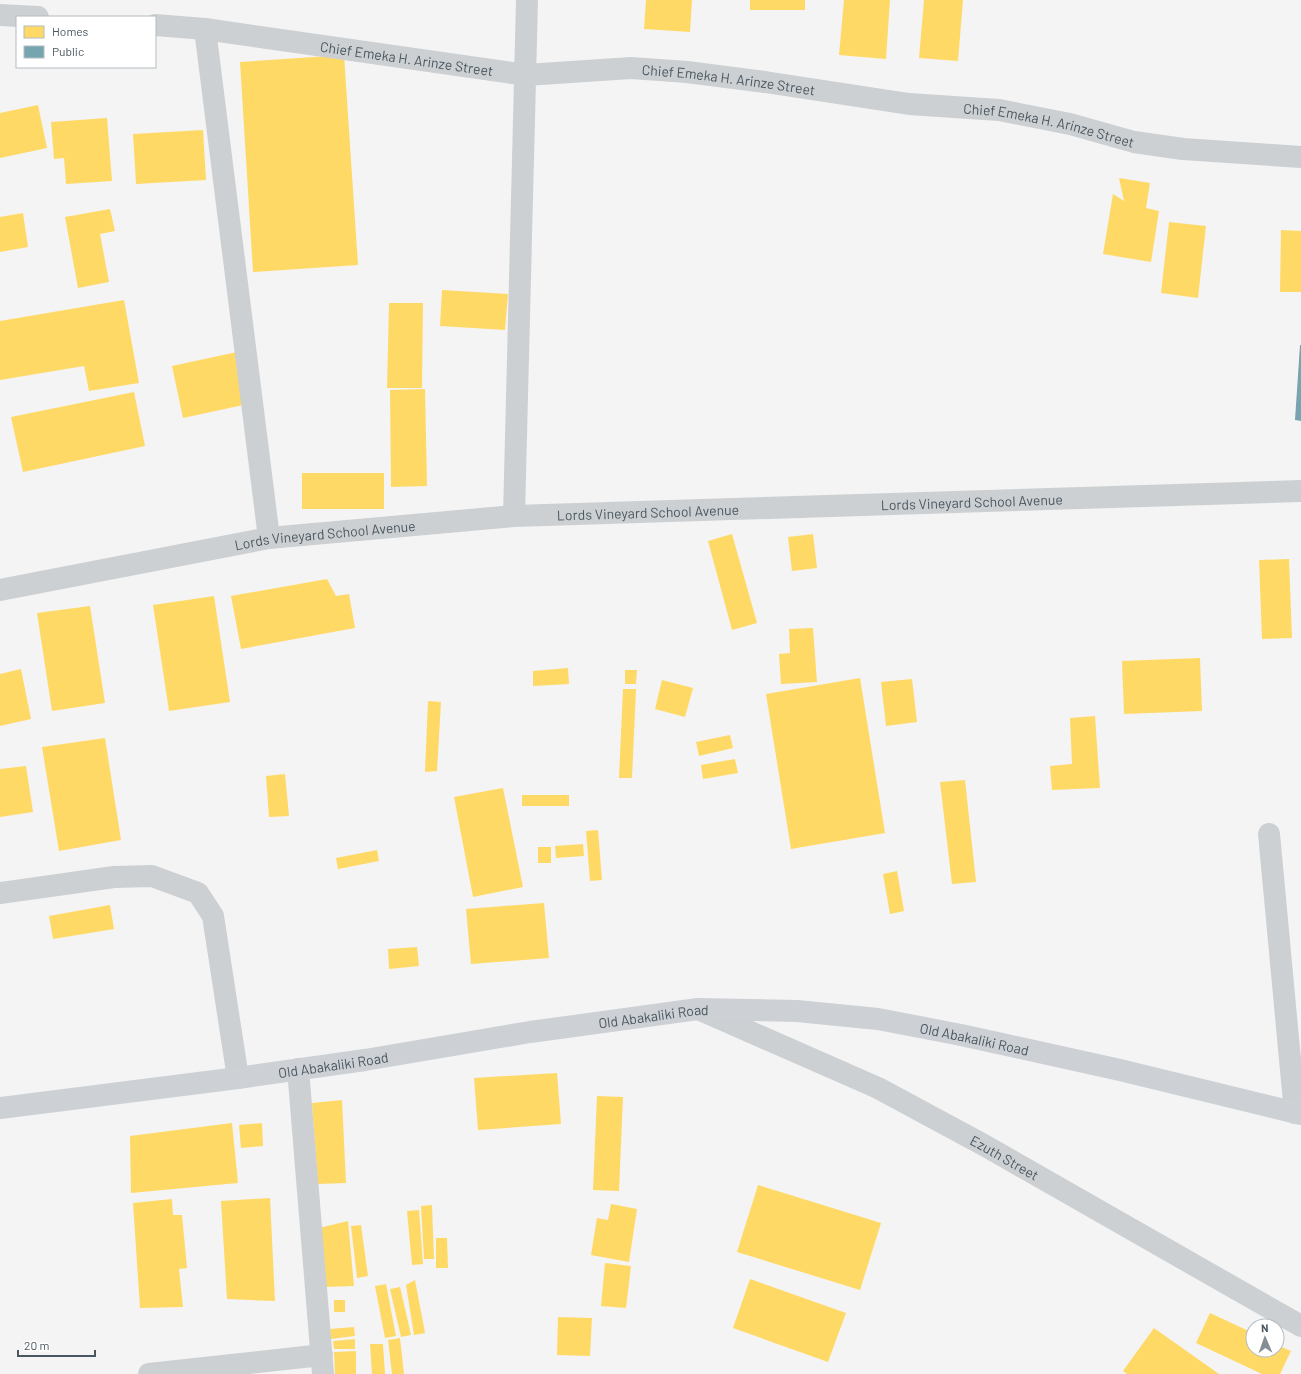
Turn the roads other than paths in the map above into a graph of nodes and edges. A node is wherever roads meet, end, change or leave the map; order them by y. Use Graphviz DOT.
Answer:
graph roads {
  1 [pos="527,0"];
  2 [pos="0,15"];
  3 [pos="19,16"];
  4 [pos="156,25"];
  5 [pos="206,28"];
  6 [pos="526,75"];
  7 [pos="1301,157"];
  8 [pos="1301,491"];
  9 [pos="514,516"];
  10 [pos="269,538"];
  11 [pos="0,590"];
  12 [pos="1269,834"];
  13 [pos="0,893"];
  14 [pos="698,1009"];
  15 [pos="298,1069"];
  16 [pos="238,1078"];
  17 [pos="0,1108"];
  18 [pos="1298,1114"];
  19 [pos="1301,1326"];
  20 [pos="323,1365"];
  21 [pos="149,1374"];
  1 -- 6 [label="street"];
  2 -- 3 [label="street"];
  4 -- 5 [label="street, Chief Emeka H. Arinze Street"];
  5 -- 6 [label="street, Chief Emeka H. Arinze Street"];
  5 -- 10 [label="street"];
  6 -- 7 [label="street, Chief Emeka H. Arinze Street"];
  6 -- 9 [label="street"];
  8 -- 9 [label="street, Lords Vineyard School Avenue"];
  9 -- 10 [label="street, Lords Vineyard School Avenue"];
  10 -- 11 [label="street, Lords Vineyard School Avenue"];
  12 -- 18 [label="street"];
  13 -- 16 [label="street"];
  14 -- 15 [label="main road, Old Abakaliki Road"];
  14 -- 18 [label="main road, Old Abakaliki Road"];
  14 -- 19 [label="street, Ezuth Street"];
  15 -- 16 [label="main road, Old Abakaliki Road"];
  15 -- 20 [label="street"];
  16 -- 17 [label="main road, Old Abakaliki Road"];
  20 -- 21 [label="street"];
}
